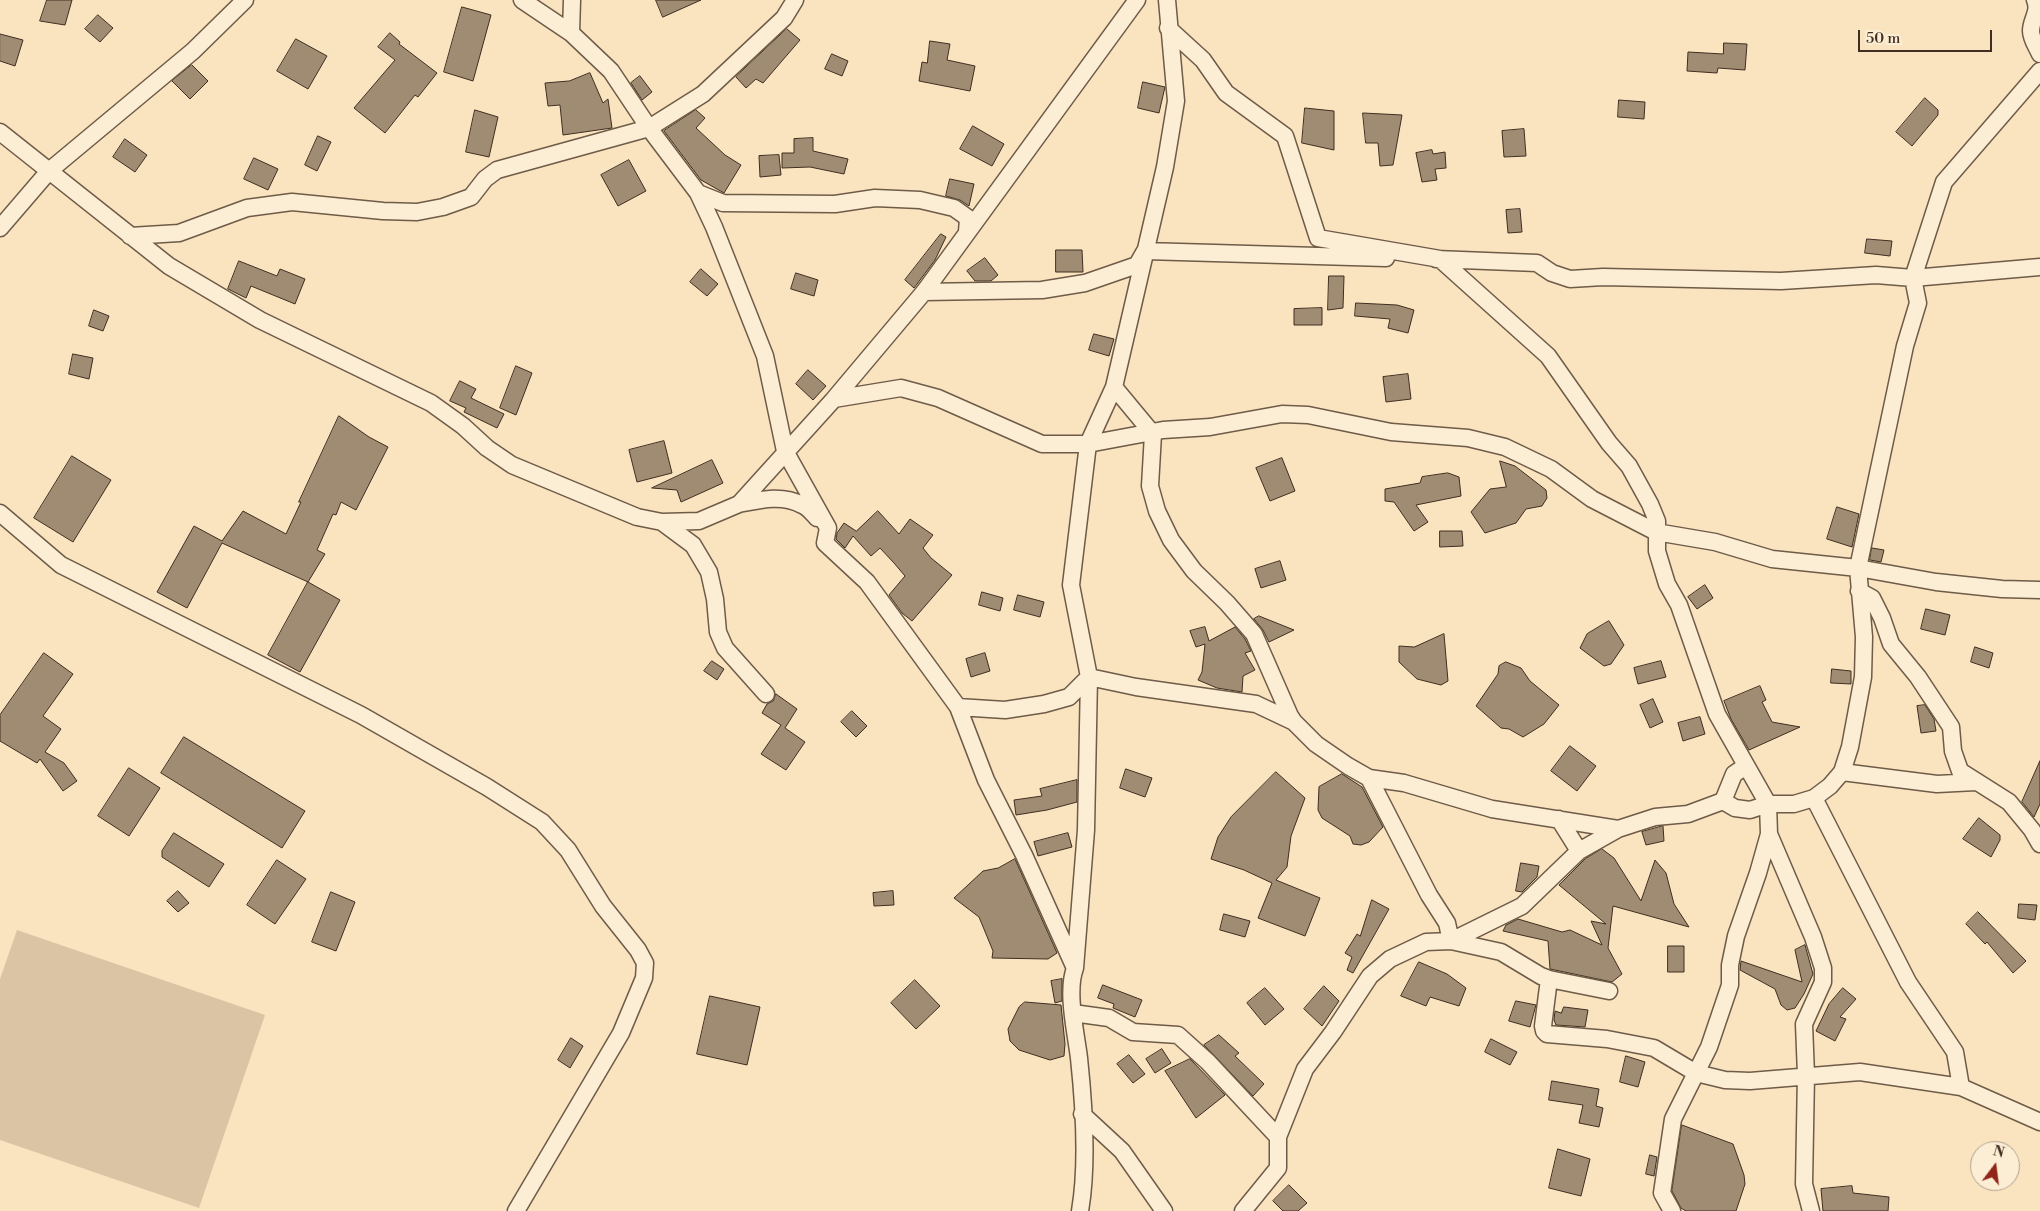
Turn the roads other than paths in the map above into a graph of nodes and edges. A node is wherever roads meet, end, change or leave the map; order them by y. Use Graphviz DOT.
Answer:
graph roads {
  1 [pos="245,0"];
  2 [pos="522,0"];
  3 [pos="572,0"];
  4 [pos="795,0"];
  5 [pos="1137,0"];
  6 [pos="1167,0"];
  7 [pos="2035,0"];
  8 [pos="1168,28"];
  9 [pos="571,33"];
  10 [pos="2040,54"];
  11 [pos="2040,71"];
  12 [pos="649,128"];
  13 [pos="0,132"];
  14 [pos="49,171"];
  15 [pos="698,193"];
  16 [pos="0,228"];
  17 [pos="967,232"];
  18 [pos="130,236"];
  19 [pos="1145,251"];
  20 [pos="1440,259"];
  21 [pos="2040,267"];
  22 [pos="1913,278"];
  23 [pos="924,292"];
  24 [pos="1114,387"];
  25 [pos="834,399"];
  26 [pos="1153,434"];
  27 [pos="1088,444"];
  28 [pos="785,451"];
  29 [pos="738,504"];
  30 [pos="0,512"];
  31 [pos="662,522"];
  32 [pos="828,528"];
  33 [pos="1656,532"];
  34 [pos="1858,568"];
  35 [pos="2040,590"];
  36 [pos="1860,591"];
  37 [pos="1089,677"];
  38 [pos="766,694"];
  39 [pos="958,707"];
  40 [pos="1294,722"];
  41 [pos="1746,766"];
  42 [pos="1842,772"];
  43 [pos="1370,778"];
  44 [pos="1976,782"];
  45 [pos="1814,798"];
  46 [pos="1723,801"];
  47 [pos="1768,804"];
  48 [pos="1560,819"];
  49 [pos="1618,829"];
  50 [pos="1769,834"];
  51 [pos="2040,844"];
  52 [pos="1578,851"];
  53 [pos="1451,941"];
  54 [pos="1075,968"];
  55 [pos="1549,979"];
  56 [pos="1609,991"];
  57 [pos="1073,1012"];
  58 [pos="1696,1072"];
  59 [pos="1806,1075"];
  60 [pos="1961,1087"];
  61 [pos="1082,1114"];
  62 [pos="2039,1119"];
  63 [pos="1278,1137"];
  64 [pos="1084,1183"];
  65 [pos="516,1211"];
  66 [pos="1080,1211"];
  67 [pos="1093,1211"];
  68 [pos="1164,1211"];
  69 [pos="1243,1211"];
  70 [pos="1672,1211"];
  71 [pos="1811,1211"];
  1 -- 14 [label="street"];
  2 -- 9 [label="street"];
  3 -- 9 [label="street"];
  4 -- 12 [label="street"];
  5 -- 17 [label="street"];
  6 -- 8 [label="street"];
  7 -- 10 [label="street"];
  8 -- 19 [label="street"];
  8 -- 20 [label="street"];
  9 -- 12 [label="street"];
  11 -- 22 [label="street"];
  12 -- 15 [label="street"];
  12 -- 18 [label="street"];
  13 -- 14 [label="street"];
  14 -- 16 [label="street"];
  14 -- 18 [label="street"];
  15 -- 17 [label="street"];
  15 -- 28 [label="street"];
  17 -- 23 [label="street"];
  18 -- 31 [label="street"];
  19 -- 20 [label="street"];
  19 -- 23 [label="street"];
  19 -- 24 [label="street"];
  20 -- 22 [label="street"];
  20 -- 33 [label="street"];
  21 -- 22 [label="street"];
  22 -- 34 [label="street"];
  23 -- 25 [label="street"];
  24 -- 26 [label="street"];
  24 -- 27 [label="street"];
  25 -- 27 [label="street"];
  25 -- 28 [label="street"];
  26 -- 27 [label="street"];
  26 -- 33 [label="street"];
  26 -- 40 [label="street"];
  27 -- 37 [label="street"];
  28 -- 29 [label="street"];
  28 -- 32 [label="street"];
  29 -- 31 [label="street"];
  29 -- 32 [label="street"];
  30 -- 65 [label="street"];
  31 -- 38 [label="street"];
  32 -- 39 [label="street"];
  33 -- 34 [label="street"];
  33 -- 41 [label="street"];
  34 -- 35 [label="street"];
  34 -- 36 [label="street"];
  36 -- 42 [label="street"];
  36 -- 44 [label="street"];
  37 -- 39 [label="street"];
  37 -- 40 [label="street"];
  37 -- 54 [label="street"];
  39 -- 54 [label="street"];
  40 -- 43 [label="street"];
  41 -- 46 [label="street"];
  41 -- 47 [label="street"];
  42 -- 44 [label="street"];
  42 -- 45 [label="street"];
  43 -- 48 [label="street"];
  43 -- 53 [label="street"];
  44 -- 51 [label="street"];
  45 -- 47 [label="street"];
  45 -- 60 [label="street"];
  46 -- 47 [label="street"];
  46 -- 49 [label="street"];
  47 -- 50 [label="street"];
  48 -- 49 [label="street"];
  48 -- 52 [label="street"];
  49 -- 52 [label="street"];
  50 -- 58 [label="street"];
  50 -- 59 [label="street"];
  52 -- 53 [label="street"];
  53 -- 55 [label="street"];
  53 -- 63 [label="street"];
  54 -- 57 [label="street"];
  55 -- 56 [label="street"];
  55 -- 58 [label="street"];
  57 -- 61 [label="street"];
  57 -- 63 [label="street"];
  58 -- 59 [label="street"];
  58 -- 70 [label="street"];
  59 -- 60 [label="street"];
  59 -- 71 [label="street"];
  60 -- 62 [label="street"];
  61 -- 64 [label="street"];
  61 -- 68 [label="street"];
  63 -- 69 [label="street"];
  64 -- 66 [label="street"];
  64 -- 67 [label="street"];
}
